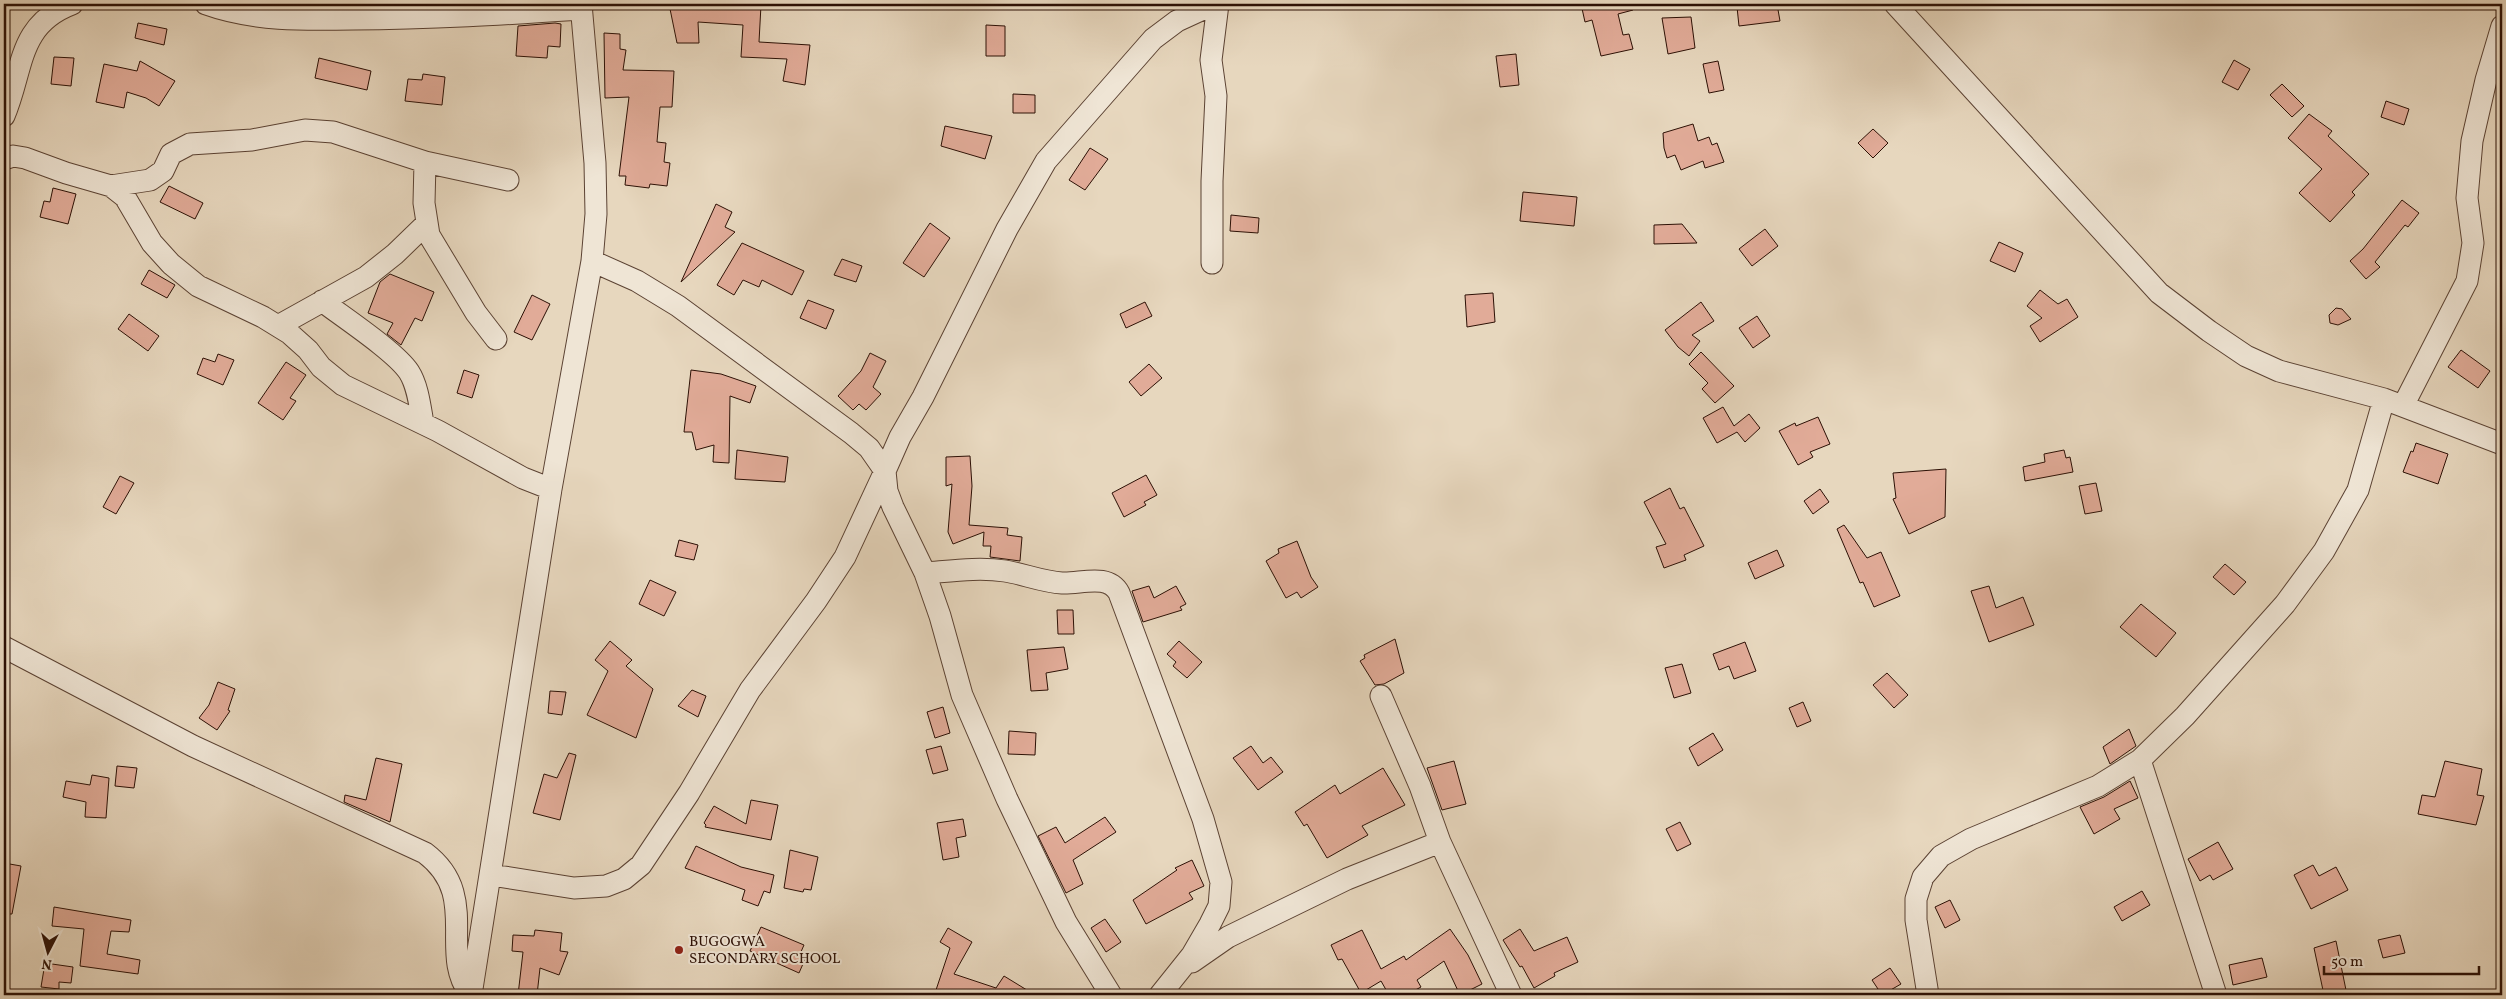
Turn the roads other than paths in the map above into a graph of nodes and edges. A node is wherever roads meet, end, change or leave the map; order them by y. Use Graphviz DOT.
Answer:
graph roads {
  1 [pos="72,4"];
  2 [pos="206,4"];
  3 [pos="1214,4"];
  4 [pos="1218,4"];
  5 [pos="1895,4"];
  6 [pos="581,6"];
  7 [pos="319,12"];
  8 [pos="2502,26"];
  9 [pos="4,116"];
  10 [pos="4,159"];
  11 [pos="425,162"];
  12 [pos="508,180"];
  13 [pos="111,186"];
  14 [pos="426,224"];
  15 [pos="592,261"];
  16 [pos="1212,263"];
  17 [pos="322,301"];
  18 [pos="278,326"];
  19 [pos="496,339"];
  20 [pos="2393,403"];
  21 [pos="423,423"];
  22 [pos="2502,444"];
  23 [pos="885,471"];
  24 [pos="551,489"];
  25 [pos="924,573"];
  26 [pos="4,647"];
  27 [pos="1382,696"];
  28 [pos="2140,760"];
  29 [pos="1440,842"];
  30 [pos="491,875"];
  31 [pos="1175,977"];
  32 [pos="471,995"];
  33 [pos="1111,995"];
  34 [pos="1160,995"];
  35 [pos="1511,995"];
  36 [pos="1928,995"];
  37 [pos="2216,995"];
  1 -- 9 [label="street"];
  2 -- 7 [label="street"];
  3 -- 23 [label="street"];
  4 -- 16 [label="street"];
  5 -- 20 [label="street"];
  6 -- 7 [label="street"];
  6 -- 15 [label="street"];
  8 -- 20 [label="street"];
  10 -- 13 [label="street"];
  11 -- 12 [label="street"];
  11 -- 13 [label="street"];
  11 -- 14 [label="street"];
  13 -- 18 [label="street"];
  14 -- 17 [label="street"];
  14 -- 19 [label="street"];
  15 -- 23 [label="street"];
  15 -- 24 [label="street"];
  17 -- 18 [label="street"];
  17 -- 21 [label="street"];
  18 -- 21 [label="street"];
  20 -- 22 [label="street"];
  20 -- 28 [label="street"];
  21 -- 24 [label="street"];
  23 -- 25 [label="street"];
  23 -- 30 [label="street"];
  24 -- 30 [label="street"];
  25 -- 31 [label="street"];
  25 -- 33 [label="street"];
  26 -- 32 [label="street"];
  27 -- 29 [label="street"];
  28 -- 36 [label="street"];
  28 -- 37 [label="street"];
  29 -- 31 [label="street"];
  29 -- 35 [label="street"];
  30 -- 32 [label="street"];
  31 -- 34 [label="street"];
}
